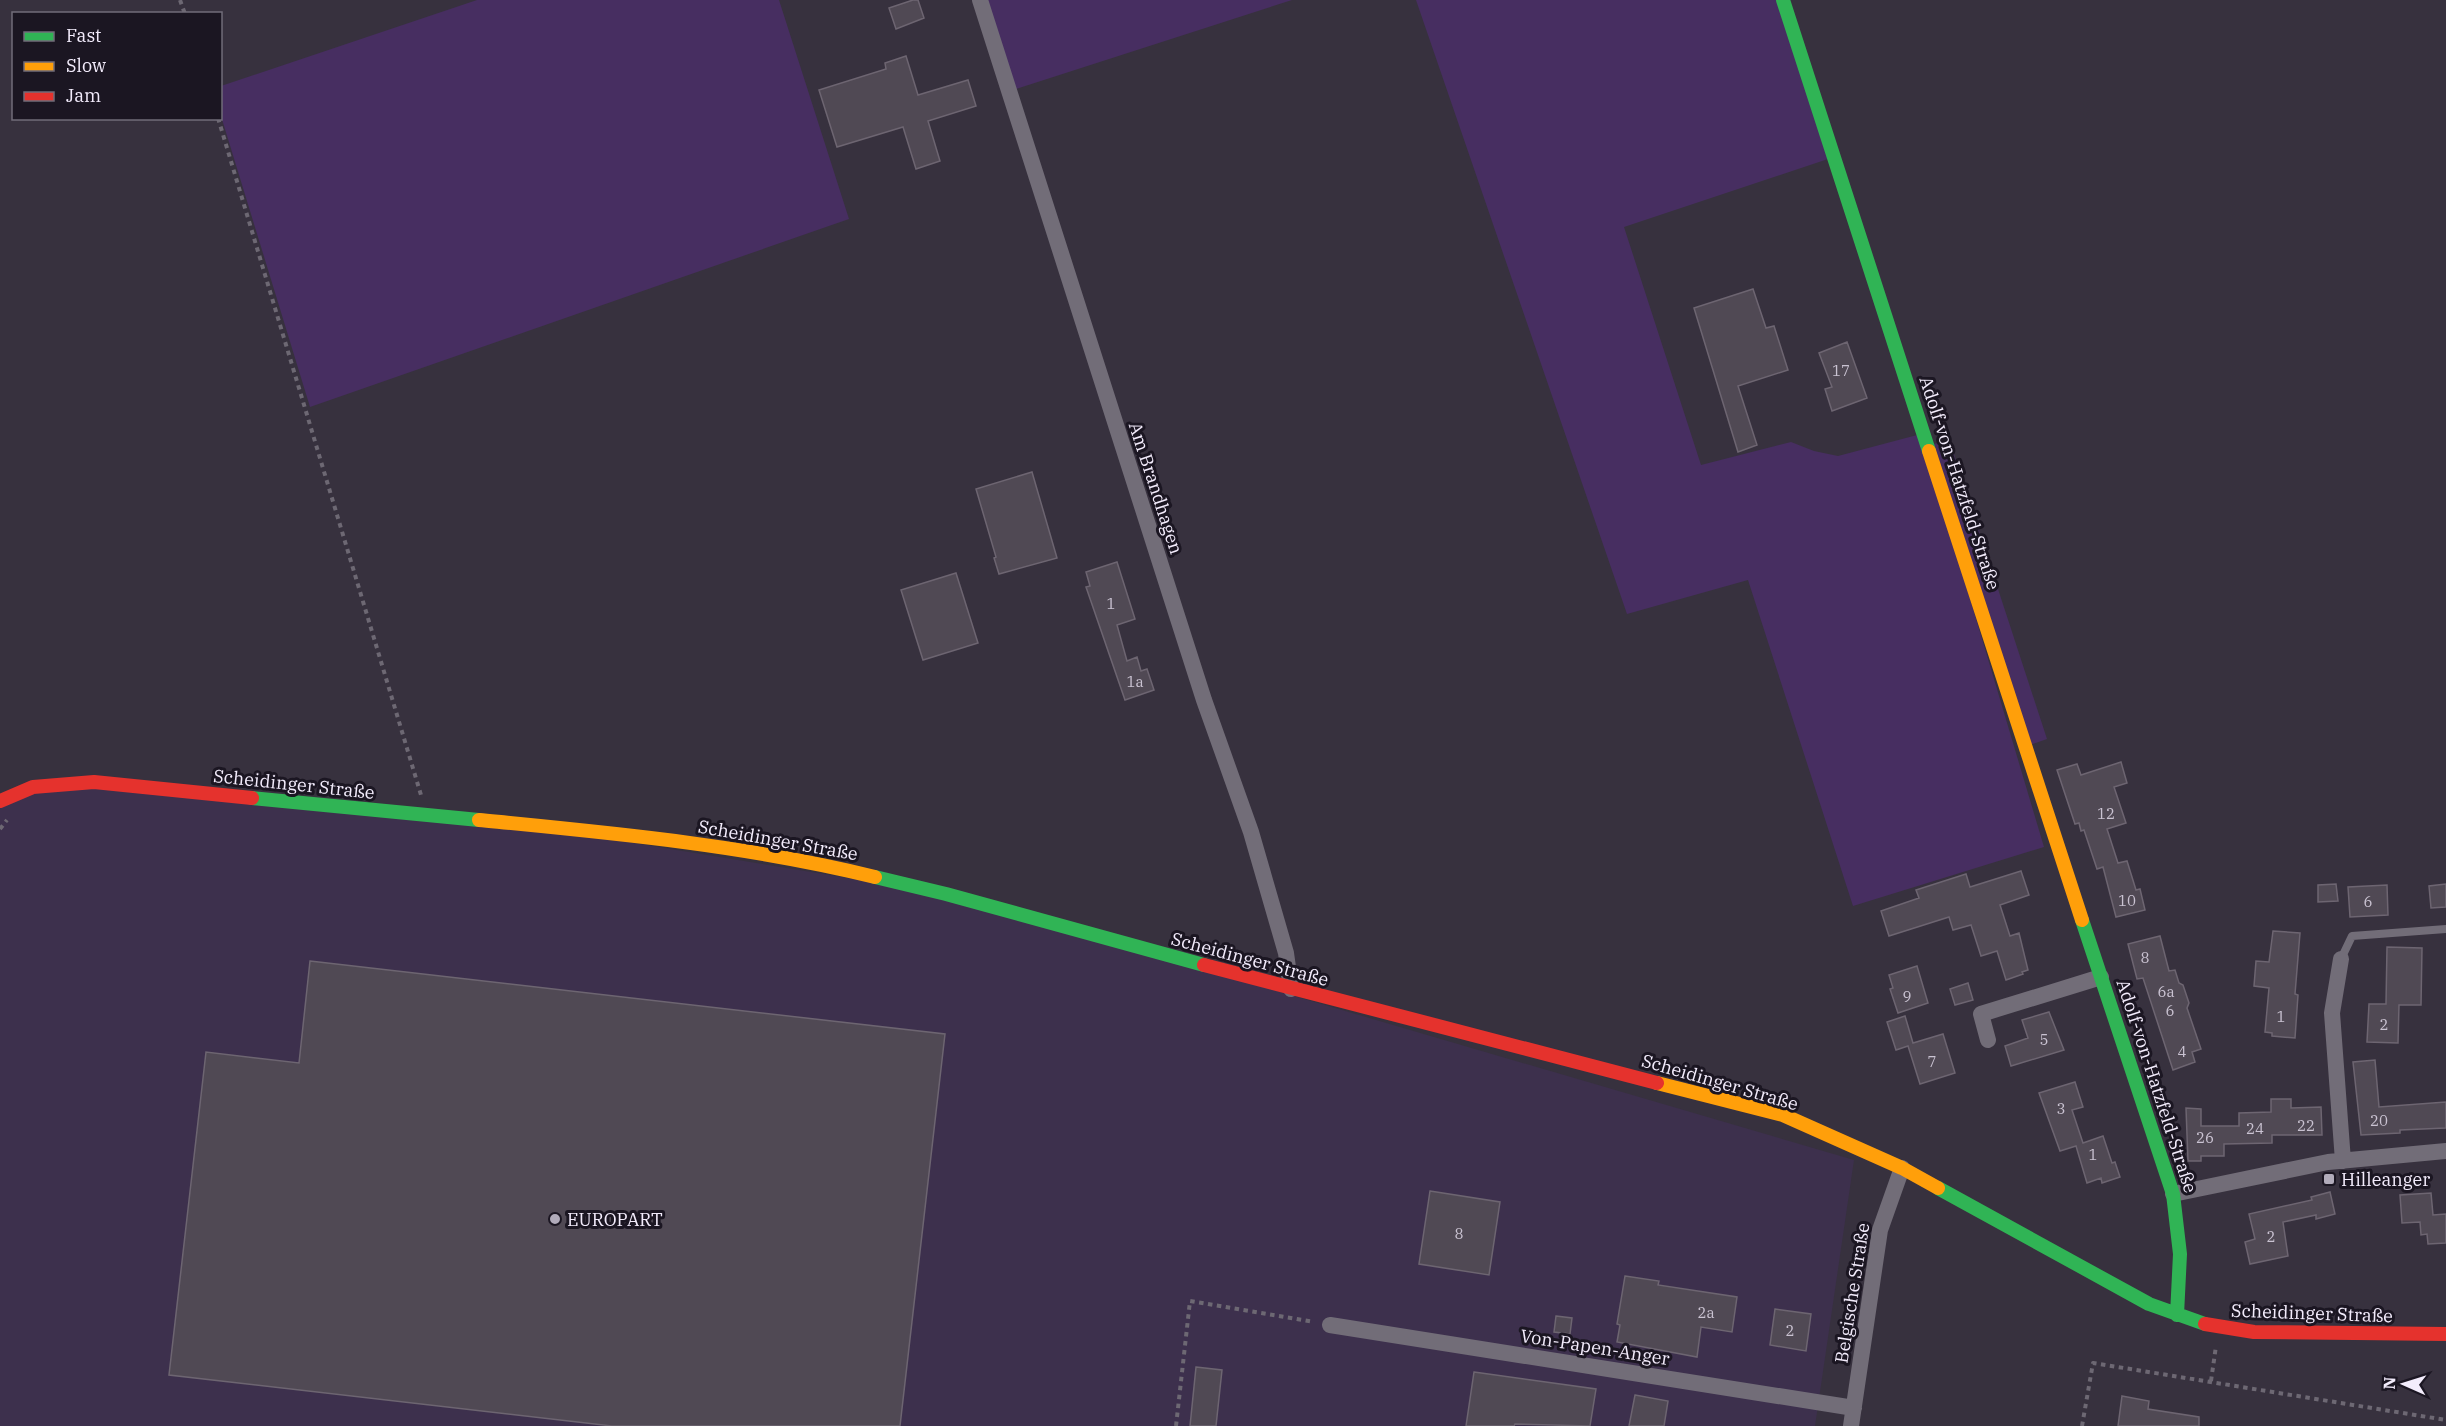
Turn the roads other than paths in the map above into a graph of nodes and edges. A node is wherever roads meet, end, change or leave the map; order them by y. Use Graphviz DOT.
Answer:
graph roads {
  1 [pos="980,0"];
  2 [pos="1783,0"];
  3 [pos="0,801"];
  4 [pos="2446,929"];
  5 [pos="2341,958"];
  6 [pos="2101,977"];
  7 [pos="1291,989"];
  8 [pos="1988,1040"];
  9 [pos="2446,1151"];
  10 [pos="2343,1161"];
  11 [pos="1902,1168"];
  12 [pos="2173,1194"];
  13 [pos="2176,1315"];
  14 [pos="1330,1324"];
  15 [pos="2446,1334"];
  16 [pos="1854,1408"];
  17 [pos="1851,1426"];
  1 -- 7 [label="street, Am Brandhagen"];
  2 -- 6 [label="main road, Adolf-von-Hatzfeld-Straße"];
  3 -- 7 [label="main road, Scheidinger Straße"];
  4 -- 5 [label="lane"];
  5 -- 10 [label="street"];
  6 -- 8 [label="street, Adolf-von-Hatzfeld-Straße"];
  6 -- 12 [label="main road, Adolf-von-Hatzfeld-Straße"];
  7 -- 11 [label="main road, Scheidinger Straße"];
  9 -- 10 [label="street"];
  10 -- 12 [label="street"];
  11 -- 13 [label="main road, Scheidinger Straße"];
  11 -- 16 [label="street, Belgische Straße"];
  12 -- 13 [label="main road, Adolf-von-Hatzfeld-Straße"];
  13 -- 15 [label="main road, Scheidinger Straße"];
  14 -- 16 [label="street, Von-Papen-Anger"];
  16 -- 17 [label="street, Belgische Straße"];
}
